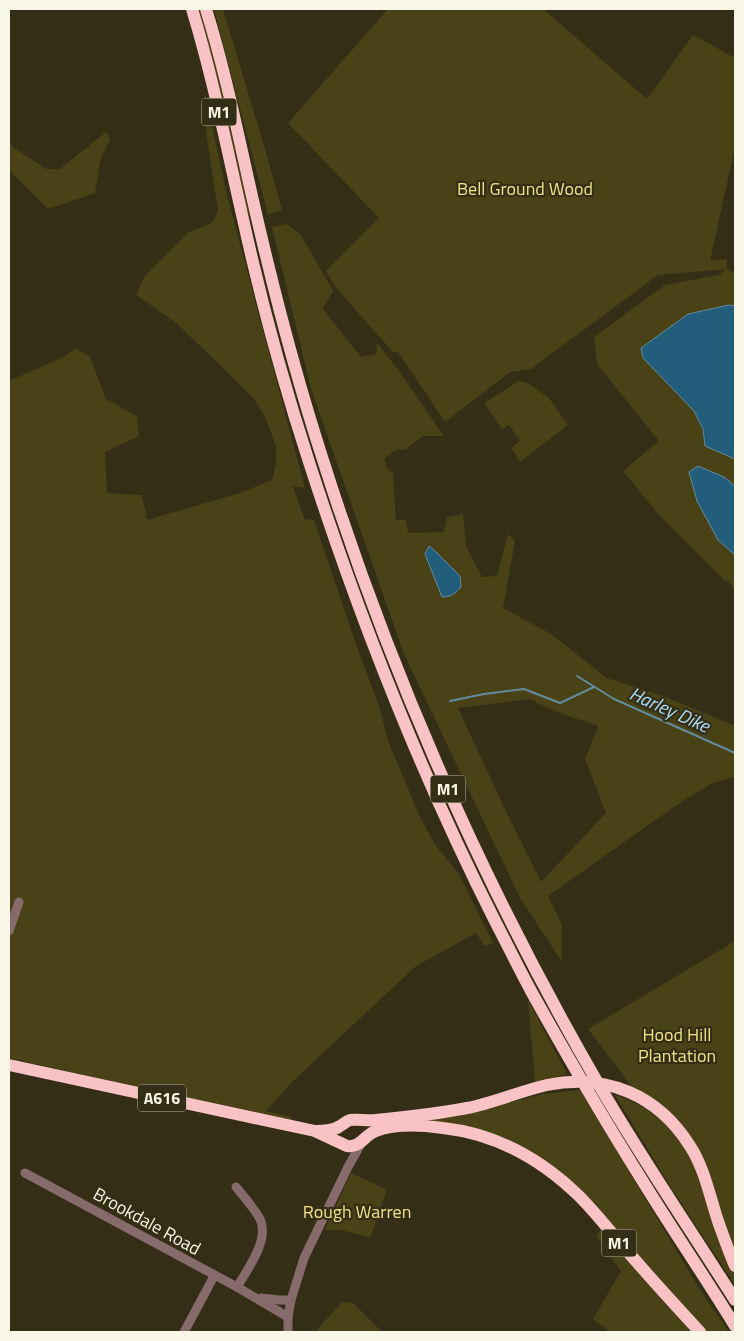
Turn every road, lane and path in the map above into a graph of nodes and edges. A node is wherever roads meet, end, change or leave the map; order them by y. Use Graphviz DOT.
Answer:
graph roads {
  1 [pos="192,9"];
  2 [pos="206,9"];
  3 [pos="19,902"];
  4 [pos="9,931"];
  5 [pos="9,1065"];
  6 [pos="354,1120"];
  7 [pos="341,1126"];
  8 [pos="315,1131"];
  9 [pos="363,1140"];
  10 [pos="343,1144"];
  11 [pos="348,1166"];
  12 [pos="25,1173"];
  13 [pos="236,1187"];
  14 [pos="735,1266"];
  15 [pos="214,1276"];
  16 [pos="236,1287"];
  17 [pos="254,1297"];
  18 [pos="291,1300"];
  19 [pos="735,1300"];
  20 [pos="288,1317"];
  21 [pos="735,1326"];
  22 [pos="184,1332"];
  23 [pos="288,1332"];
  24 [pos="700,1332"];
  1 -- 21 [label="highway, M1"];
  2 -- 19 [label="highway, M1"];
  3 -- 4 [label="street"];
  5 -- 8 [label="highway, A616"];
  6 -- 7 [label="highway, A616"];
  6 -- 9 [label="highway"];
  6 -- 14 [label="highway"];
  7 -- 8 [label="highway, A616"];
  7 -- 10 [label="highway"];
  8 -- 10 [label="highway, A616"];
  9 -- 10 [label="highway"];
  9 -- 11 [label="street"];
  9 -- 24 [label="highway, M1"];
  10 -- 11 [label="street"];
  11 -- 18 [label="street"];
  12 -- 15 [label="street, Brookdale Road"];
  13 -- 16 [label="street"];
  15 -- 16 [label="street, Brookdale Road"];
  15 -- 22 [label="street"];
  16 -- 17 [label="street, Brookdale Road"];
  17 -- 18 [label="street, Brookdale Road"];
  17 -- 20 [label="street, Brookdale Road"];
  18 -- 20 [label="street"];
  20 -- 23 [label="street"];
}
